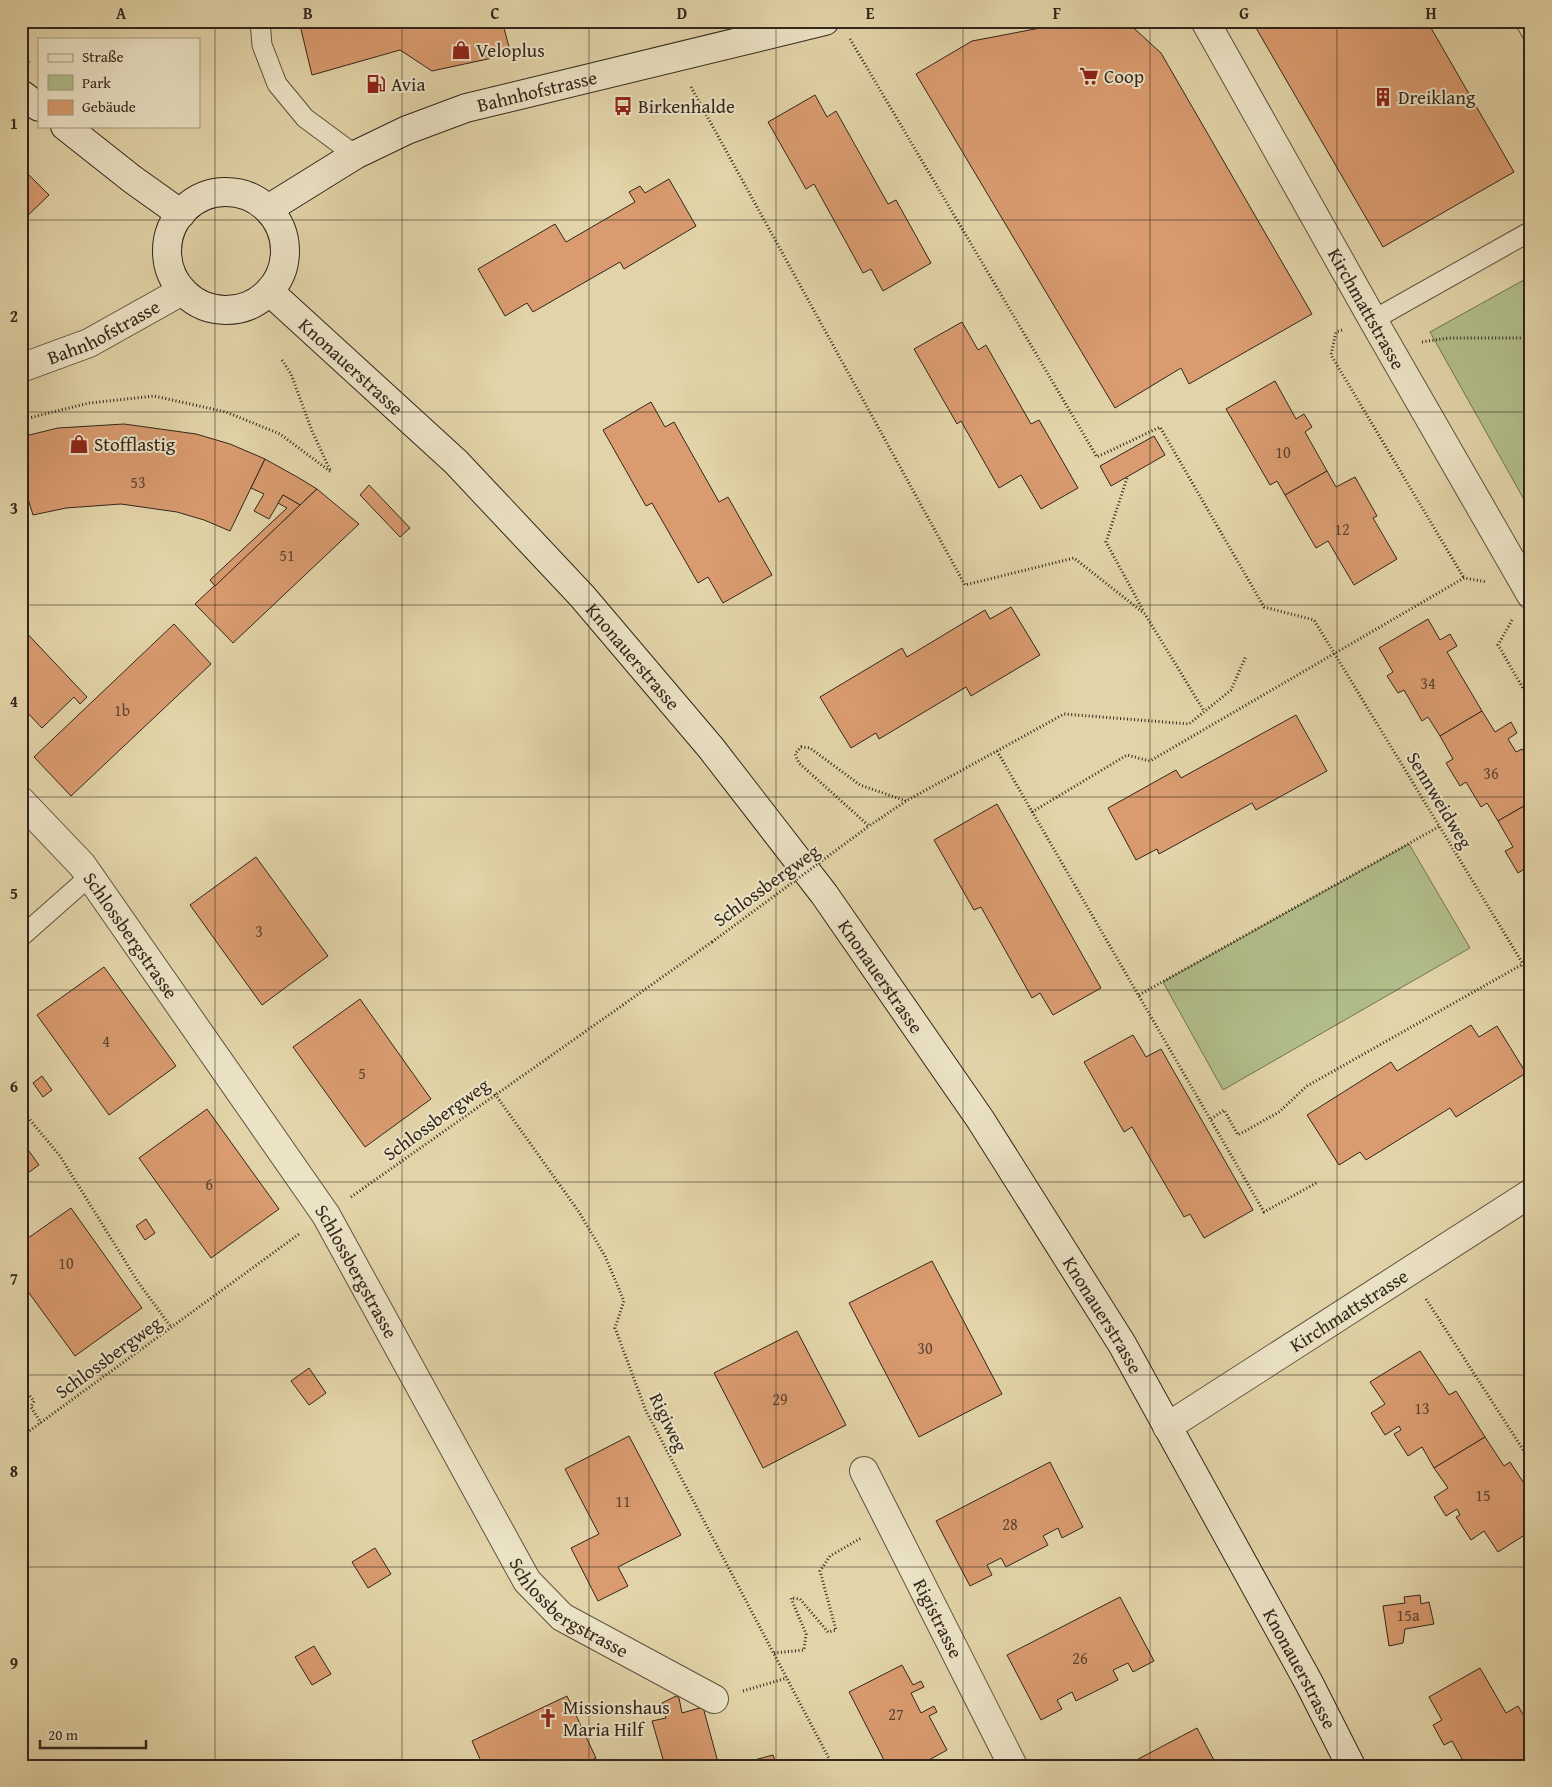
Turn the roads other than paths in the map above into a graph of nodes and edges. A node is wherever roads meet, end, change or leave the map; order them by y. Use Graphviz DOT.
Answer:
graph roads {
  1 [pos="260,21"];
  2 [pos="1205,21"];
  3 [pos="1525,21"];
  4 [pos="836,27"];
  5 [pos="762,28"];
  6 [pos="1531,32"];
  7 [pos="21,94"];
  8 [pos="38,106"];
  9 [pos="68,128"];
  10 [pos="355,155"];
  11 [pos="268,209"];
  12 [pos="181,214"];
  13 [pos="1531,231"];
  14 [pos="182,291"];
  15 [pos="270,292"];
  16 [pos="1373,320"];
  17 [pos="21,368"];
  18 [pos="1529,593"];
  19 [pos="21,802"];
  20 [pos="90,876"];
  21 [pos="21,937"];
  22 [pos="1531,1193"];
  23 [pos="1167,1427"];
  24 [pos="864,1471"];
  25 [pos="714,1699"];
  26 [pos="1013,1766"];
  27 [pos="1351,1766"];
  1 -- 10 [label="lane"];
  2 -- 16 [label="street, Kirchmattstrasse"];
  3 -- 6 [label="lane"];
  4 -- 5 [label="street, Bahnhofstrasse"];
  5 -- 10 [label="street, Bahnhofstrasse"];
  7 -- 8 [label="street"];
  9 -- 12 [label="street"];
  10 -- 11 [label="street, Bahnhofstrasse"];
  11 -- 12 [label="street"];
  11 -- 15 [label="street"];
  12 -- 14 [label="street"];
  13 -- 16 [label="lane"];
  14 -- 15 [label="street"];
  14 -- 17 [label="street, Bahnhofstrasse"];
  15 -- 23 [label="street, Knonauerstrasse"];
  16 -- 18 [label="street, Kirchmattstrasse"];
  19 -- 20 [label="street, Schlossbergstrasse"];
  20 -- 21 [label="lane"];
  20 -- 25 [label="street, Schlossbergstrasse"];
  22 -- 23 [label="street, Kirchmattstrasse"];
  23 -- 27 [label="street, Knonauerstrasse"];
  24 -- 26 [label="street, Rigistrasse"];
}
